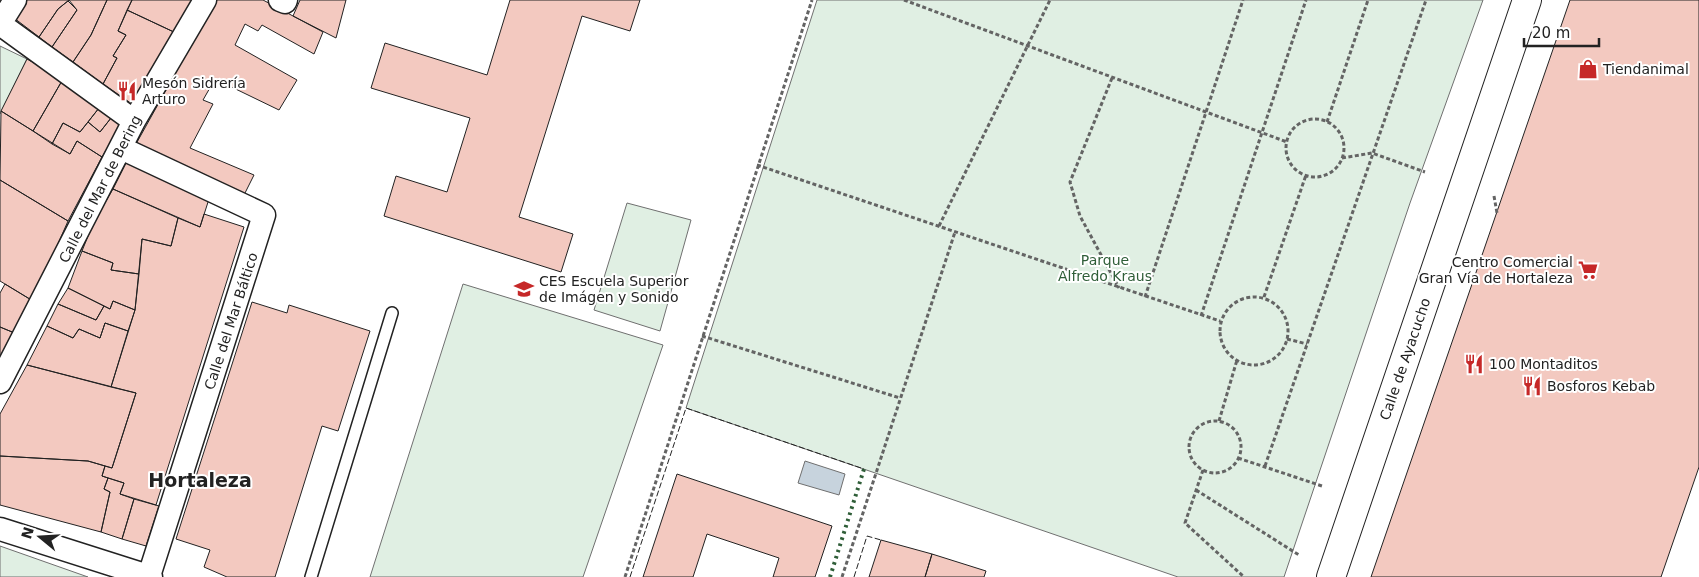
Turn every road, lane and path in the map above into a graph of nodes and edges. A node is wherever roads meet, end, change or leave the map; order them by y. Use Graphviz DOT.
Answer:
graph roads {
  1 [pos="16,0"];
  2 [pos="205,0"];
  3 [pos="280,0"];
  4 [pos="286,0"];
  5 [pos="812,0"];
  6 [pos="904,0"];
  7 [pos="1050,0"];
  8 [pos="1243,0"];
  9 [pos="1306,0"];
  10 [pos="1368,0"];
  11 [pos="1426,0"];
  12 [pos="1527,0"];
  13 [pos="0,24"];
  14 [pos="1028,46"];
  15 [pos="1112,78"];
  16 [pos="1206,112"];
  17 [pos="134,121"];
  18 [pos="1327,122"];
  19 [pos="1262,133"];
  20 [pos="1287,142"];
  21 [pos="121,148"];
  22 [pos="1372,153"];
  23 [pos="1342,158"];
  24 [pos="758,165"];
  25 [pos="1425,172"];
  26 [pos="1306,175"];
  27 [pos="1494,196"];
  28 [pos="1496,213"];
  29 [pos="939,226"];
  30 [pos="955,232"];
  31 [pos="1119,288"];
  32 [pos="1145,297"];
  33 [pos="1264,298"];
  34 [pos="392,313"];
  35 [pos="1201,316"];
  36 [pos="1220,321"];
  37 [pos="702,336"];
  38 [pos="1287,339"];
  39 [pos="1307,344"];
  40 [pos="1237,360"];
  41 [pos="0,382"];
  42 [pos="900,398"];
  43 [pos="1219,421"];
  44 [pos="1238,458"];
  45 [pos="1265,466"];
  46 [pos="1203,470"];
  47 [pos="1322,486"];
  48 [pos="1196,490"];
  49 [pos="0,529"];
  50 [pos="1299,555"];
  51 [pos="150,577"];
  52 [pos="311,577"];
  53 [pos="625,577"];
  54 [pos="842,577"];
  55 [pos="1244,577"];
  56 [pos="1331,577"];
  1 -- 13 [label="street"];
  2 -- 17 [label="street, Calle del Mar de Bering"];
  3 -- 4 [label="street"];
  5 -- 24 [label="path"];
  6 -- 14 [label="path"];
  7 -- 14 [label="path"];
  8 -- 16 [label="path"];
  9 -- 19 [label="path"];
  10 -- 18 [label="path"];
  11 -- 22 [label="path"];
  12 -- 56 [label="main road, Calle de Ayacucho"];
  13 -- 17 [label="street"];
  14 -- 15 [label="path"];
  14 -- 29 [label="path"];
  15 -- 16 [label="path"];
  15 -- 31 [label="path"];
  16 -- 19 [label="path"];
  16 -- 32 [label="path"];
  17 -- 21 [label="street, Calle del Mar de Bering"];
  18 -- 20 [label="path"];
  18 -- 23 [label="path"];
  19 -- 20 [label="path"];
  19 -- 35 [label="path"];
  20 -- 26 [label="path"];
  21 -- 41 [label="street, Calle del Mar de Bering"];
  21 -- 51 [label="street, Calle del Mar Báltico"];
  22 -- 23 [label="path"];
  22 -- 25 [label="path"];
  22 -- 39 [label="path"];
  23 -- 26 [label="path"];
  24 -- 29 [label="path"];
  24 -- 37 [label="path"];
  26 -- 33 [label="path"];
  27 -- 28 [label="path"];
  29 -- 30 [label="path"];
  30 -- 31 [label="path"];
  30 -- 42 [label="path"];
  31 -- 32 [label="path"];
  32 -- 35 [label="path"];
  33 -- 36 [label="path"];
  33 -- 38 [label="path"];
  34 -- 52 [label="lane"];
  35 -- 36 [label="path"];
  36 -- 40 [label="path"];
  37 -- 42 [label="path"];
  37 -- 53 [label="path"];
  38 -- 39 [label="path"];
  38 -- 40 [label="path"];
  39 -- 45 [label="path"];
  40 -- 43 [label="path"];
  42 -- 54 [label="path"];
  43 -- 44 [label="path"];
  43 -- 46 [label="path"];
  44 -- 45 [label="path"];
  44 -- 46 [label="path"];
  45 -- 47 [label="path"];
  46 -- 48 [label="path"];
  48 -- 50 [label="path"];
  48 -- 55 [label="path"];
  49 -- 51 [label="street"];
}
